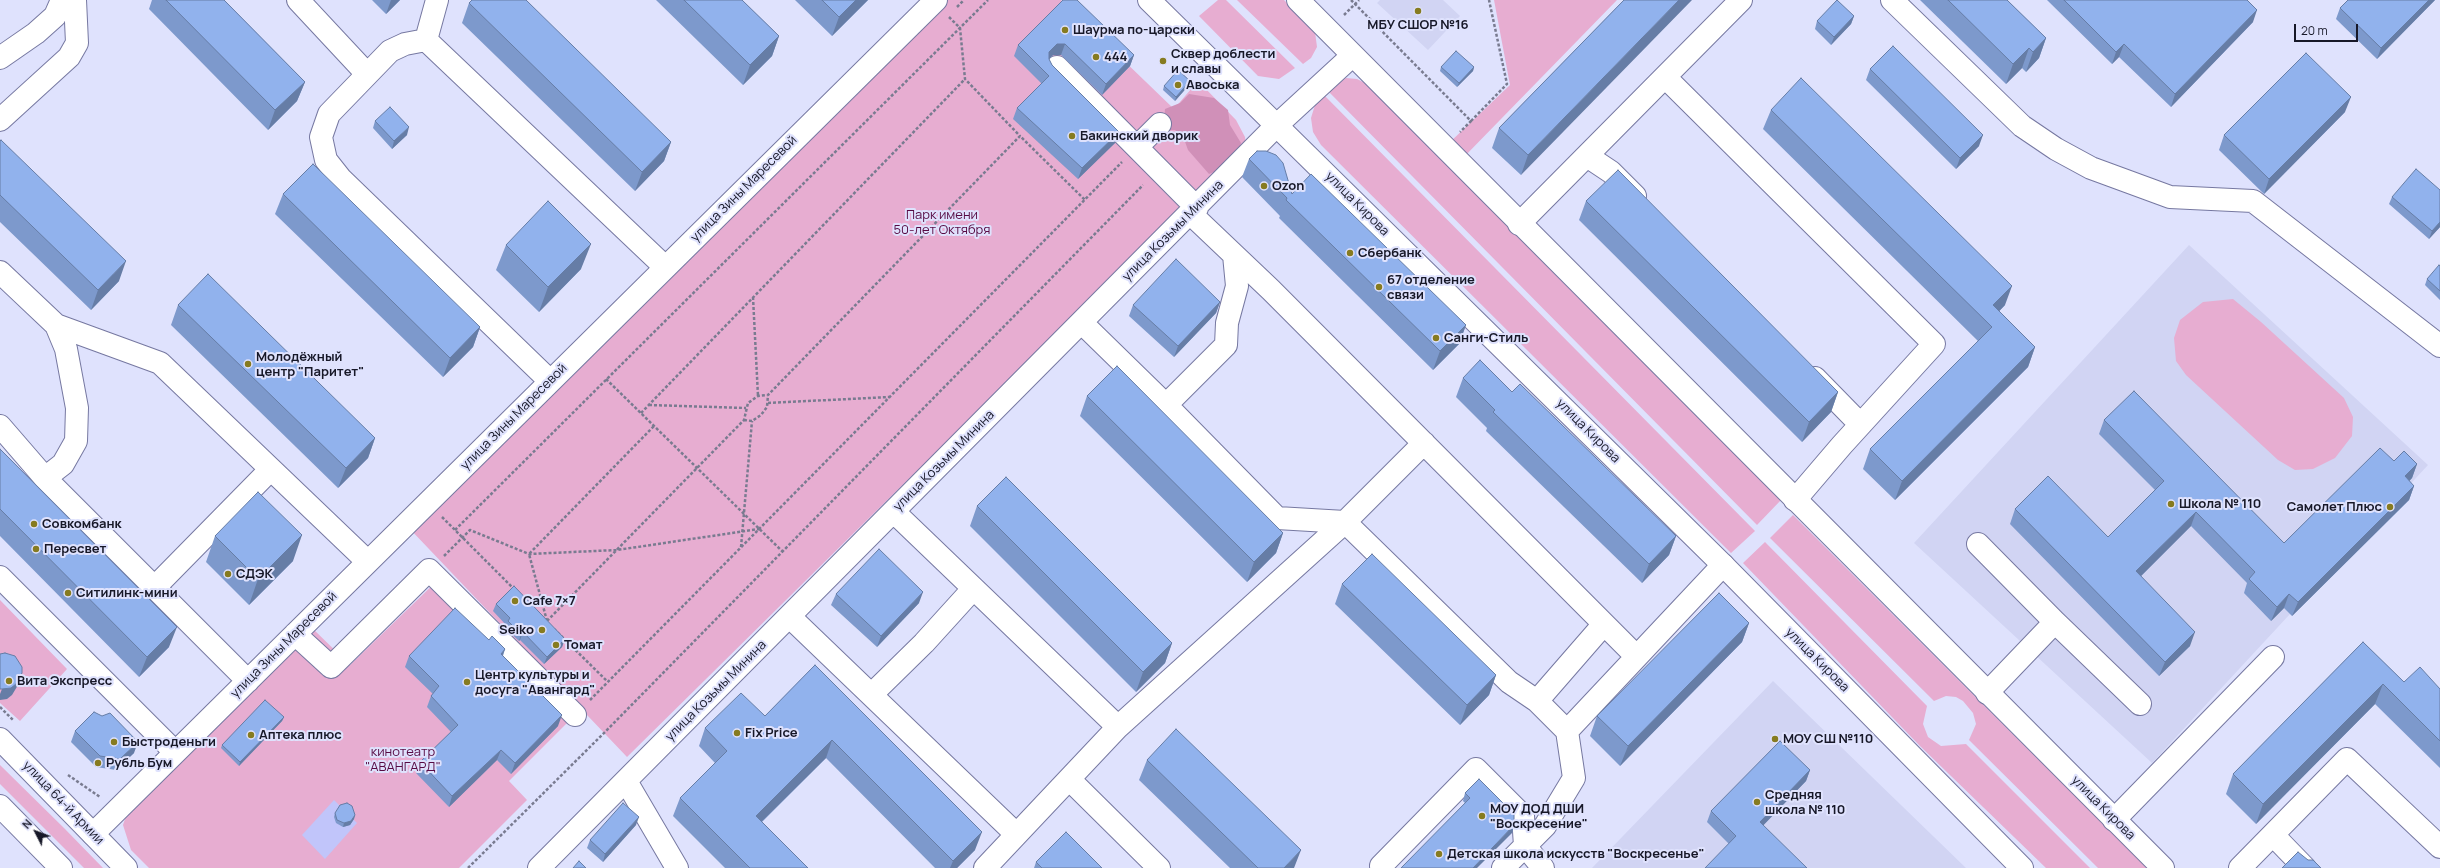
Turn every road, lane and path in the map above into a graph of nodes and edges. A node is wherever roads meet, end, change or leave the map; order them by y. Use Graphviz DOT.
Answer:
graph roads {
  1 [pos="62,0"];
  2 [pos="75,0"];
  3 [pos="298,0"];
  4 [pos="437,0"];
  5 [pos="988,0"];
  6 [pos="1149,0"];
  7 [pos="1298,0"];
  8 [pos="1352,0"];
  9 [pos="1359,0"];
  10 [pos="1489,0"];
  11 [pos="1741,0"];
  12 [pos="1892,0"];
  13 [pos="1355,4"];
  14 [pos="942,8"];
  15 [pos="960,28"];
  16 [pos="426,40"];
  17 [pos="1352,56"];
  18 [pos="0,58"];
  19 [pos="1057,67"];
  20 [pos="367,74"];
  21 [pos="1665,77"];
  22 [pos="965,79"];
  23 [pos="0,120"];
  24 [pos="1471,120"];
  25 [pos="1160,124"];
  26 [pos="1277,125"];
  27 [pos="1020,136"];
  28 [pos="1137,147"];
  29 [pos="1444,148"];
  30 [pos="1587,156"];
  31 [pos="1159,169"];
  32 [pos="1085,200"];
  33 [pos="1194,211"];
  34 [pos="1650,211"];
  35 [pos="1519,224"];
  36 [pos="1234,255"];
  37 [pos="665,267"];
  38 [pos="0,272"];
  39 [pos="753,297"];
  40 [pos="1082,323"];
  41 [pos="56,325"];
  42 [pos="2440,346"];
  43 [pos="1800,363"];
  44 [pos="606,379"];
  45 [pos="550,381"];
  46 [pos="768,395"];
  47 [pos="758,396"];
  48 [pos="889,397"];
  49 [pos="768,403"];
  50 [pos="1166,404"];
  51 [pos="649,405"];
  52 [pos="746,408"];
  53 [pos="641,413"];
  54 [pos="744,420"];
  55 [pos="752,421"];
  56 [pos="1860,424"];
  57 [pos="0,426"];
  58 [pos="654,426"];
  59 [pos="1424,443"];
  60 [pos="697,468"];
  61 [pos="271,469"];
  62 [pos="45,478"];
  63 [pos="1795,500"];
  64 [pos="428,503"];
  65 [pos="894,512"];
  66 [pos="744,513"];
  67 [pos="1345,522"];
  68 [pos="759,528"];
  69 [pos="455,530"];
  70 [pos="462,537"];
  71 [pos="1978,544"];
  72 [pos="741,547"];
  73 [pos="617,550"];
  74 [pos="783,552"];
  75 [pos="529,554"];
  76 [pos="368,562"];
  77 [pos="1723,565"];
  78 [pos="0,576"];
  79 [pos="155,587"];
  80 [pos="973,589"];
  81 [pos="515,590"];
  82 [pos="542,616"];
  83 [pos="790,617"];
  84 [pos="547,621"];
  85 [pos="2055,622"];
  86 [pos="1604,624"];
  87 [pos="295,634"];
  88 [pos="1636,656"];
  89 [pos="2273,657"];
  90 [pos="248,680"];
  91 [pos="608,682"];
  92 [pos="1987,693"];
  93 [pos="872,694"];
  94 [pos="1537,701"];
  95 [pos="2140,704"];
  96 [pos="0,707"];
  97 [pos="576,715"];
  98 [pos="16,723"];
  99 [pos="1118,727"];
  100 [pos="1567,731"];
  101 [pos="0,738"];
  102 [pos="175,752"];
  103 [pos="63,770"];
  104 [pos="1069,779"];
  105 [pos="626,781"];
  106 [pos="103,800"];
  107 [pos="0,806"];
  108 [pos="2114,820"];
  109 [pos="93,834"];
  110 [pos="1016,834"];
  111 [pos="2273,835"];
  112 [pos="1525,846"];
  113 [pos="2440,847"];
  114 [pos="1381,866"];
  115 [pos="61,868"];
  116 [pos="126,868"];
  117 [pos="468,868"];
  118 [pos="539,868"];
  119 [pos="677,868"];
  120 [pos="985,868"];
  121 [pos="1159,868"];
  122 [pos="1503,868"];
  123 [pos="1543,868"];
  124 [pos="2022,868"];
  125 [pos="2163,868"];
  126 [pos="2240,868"];
  127 [pos="2305,868"];
  1 -- 18 [label="main road"];
  2 -- 23 [label="main road"];
  3 -- 20 [label="main road"];
  4 -- 16 [label="main road"];
  5 -- 15 [label="path"];
  6 -- 26 [label="main road, улица Кирова"];
  7 -- 17 [label="main road, улица Кирова"];
  8 -- 13 [label="path"];
  9 -- 13 [label="path"];
  10 -- 24 [label="path"];
  11 -- 21 [label="main road"];
  12 -- 42 [label="main road"];
  13 -- 24 [label="path"];
  14 -- 15 [label="path"];
  14 -- 37 [label="main road, улица Зины Маресевой"];
  15 -- 22 [label="path"];
  15 -- 44 [label="path"];
  16 -- 20 [label="main road"];
  16 -- 37 [label="main road"];
  17 -- 26 [label="main road, улица Козьмы Минина"];
  17 -- 29 [label="main road, улица Кирова"];
  19 -- 28 [label="main road"];
  20 -- 45 [label="main road"];
  21 -- 30 [label="main road"];
  21 -- 56 [label="main road"];
  22 -- 27 [label="path"];
  22 -- 39 [label="path"];
  24 -- 29 [label="path"];
  25 -- 28 [label="main road"];
  26 -- 33 [label="main road, улица Козьмы Минина"];
  26 -- 77 [label="main road, улица Кирова"];
  27 -- 32 [label="path"];
  27 -- 46 [label="path"];
  28 -- 31 [label="main road"];
  28 -- 32 [label="path"];
  29 -- 35 [label="main road, улица Кирова"];
  30 -- 34 [label="main road"];
  30 -- 35 [label="main road"];
  31 -- 33 [label="main road"];
  31 -- 74 [label="path"];
  32 -- 48 [label="path"];
  33 -- 36 [label="main road"];
  33 -- 40 [label="main road, улица Козьмы Минина"];
  35 -- 63 [label="main road, улица Кирова"];
  36 -- 50 [label="main road"];
  36 -- 59 [label="main road"];
  37 -- 45 [label="main road, улица Зины Маресевой"];
  38 -- 41 [label="main road"];
  39 -- 47 [label="path"];
  39 -- 51 [label="path"];
  40 -- 50 [label="main road"];
  40 -- 65 [label="main road, улица Козьмы Минина"];
  41 -- 61 [label="main road"];
  41 -- 62 [label="main road"];
  43 -- 56 [label="main road"];
  44 -- 53 [label="path"];
  44 -- 69 [label="path"];
  45 -- 64 [label="main road, улица Зины Маресевой"];
  46 -- 47 [label="path"];
  46 -- 49 [label="path"];
  47 -- 52 [label="path"];
  48 -- 49 [label="path"];
  48 -- 68 [label="path"];
  49 -- 55 [label="path"];
  50 -- 67 [label="main road"];
  51 -- 52 [label="path"];
  51 -- 53 [label="path"];
  52 -- 54 [label="path"];
  53 -- 58 [label="path"];
  54 -- 55 [label="path"];
  54 -- 60 [label="path"];
  55 -- 66 [label="path"];
  56 -- 63 [label="main road"];
  57 -- 62 [label="main road"];
  58 -- 60 [label="path"];
  58 -- 75 [label="path"];
  59 -- 67 [label="main road"];
  59 -- 86 [label="main road"];
  60 -- 66 [label="path"];
  60 -- 73 [label="path"];
  61 -- 76 [label="main road"];
  61 -- 79 [label="main road"];
  62 -- 79 [label="main road"];
  63 -- 92 [label="main road, улица Кирова"];
  64 -- 69 [label="path"];
  64 -- 76 [label="main road, улица Зины Маресевой"];
  65 -- 80 [label="main road"];
  65 -- 83 [label="main road, улица Козьмы Минина"];
  66 -- 68 [label="path"];
  66 -- 72 [label="path"];
  67 -- 94 [label="main road"];
  67 -- 99 [label="main road"];
  68 -- 72 [label="path"];
  68 -- 73 [label="path"];
  68 -- 74 [label="path"];
  69 -- 70 [label="path"];
  70 -- 75 [label="path"];
  70 -- 81 [label="path"];
  71 -- 85 [label="main road"];
  72 -- 91 [label="path"];
  73 -- 75 [label="path"];
  73 -- 84 [label="path"];
  74 -- 117 [label="path"];
  75 -- 84 [label="path"];
  76 -- 87 [label="main road, улица Зины Маресевой"];
  77 -- 88 [label="main road"];
  77 -- 124 [label="main road, улица Кирова"];
  78 -- 102 [label="main road"];
  79 -- 90 [label="main road"];
  80 -- 93 [label="main road"];
  80 -- 99 [label="main road"];
  82 -- 84 [label="path"];
  83 -- 93 [label="main road"];
  83 -- 105 [label="main road, улица Козьмы Минина"];
  84 -- 91 [label="path"];
  85 -- 92 [label="main road"];
  85 -- 95 [label="main road"];
  86 -- 88 [label="main road"];
  86 -- 94 [label="main road"];
  87 -- 90 [label="main road, улица Зины Маресевой"];
  87 -- 97 [label="main road"];
  88 -- 100 [label="main road"];
  89 -- 108 [label="main road"];
  90 -- 102 [label="main road, улица Зины Маресевой"];
  91 -- 97 [label="path"];
  92 -- 108 [label="main road, улица Кирова"];
  93 -- 110 [label="main road"];
  94 -- 100 [label="main road"];
  96 -- 98 [label="path"];
  99 -- 104 [label="main road"];
  100 -- 112 [label="main road"];
  101 -- 109 [label="main road, улица 64-й Армии"];
  102 -- 109 [label="main road, улица Зины Маресевой"];
  103 -- 106 [label="path"];
  104 -- 110 [label="main road"];
  104 -- 121 [label="main road"];
  105 -- 118 [label="main road, улица Козьмы Минина"];
  105 -- 119 [label="main road"];
  107 -- 115 [label="main road"];
  108 -- 125 [label="main road, улица Кирова"];
  109 -- 116 [label="main road, улица 64-й Армии"];
  110 -- 120 [label="main road"];
  111 -- 113 [label="main road"];
  111 -- 126 [label="main road"];
  111 -- 127 [label="main road"];
  112 -- 114 [label="main road"];
  112 -- 122 [label="main road"];
  112 -- 123 [label="main road"];
}
